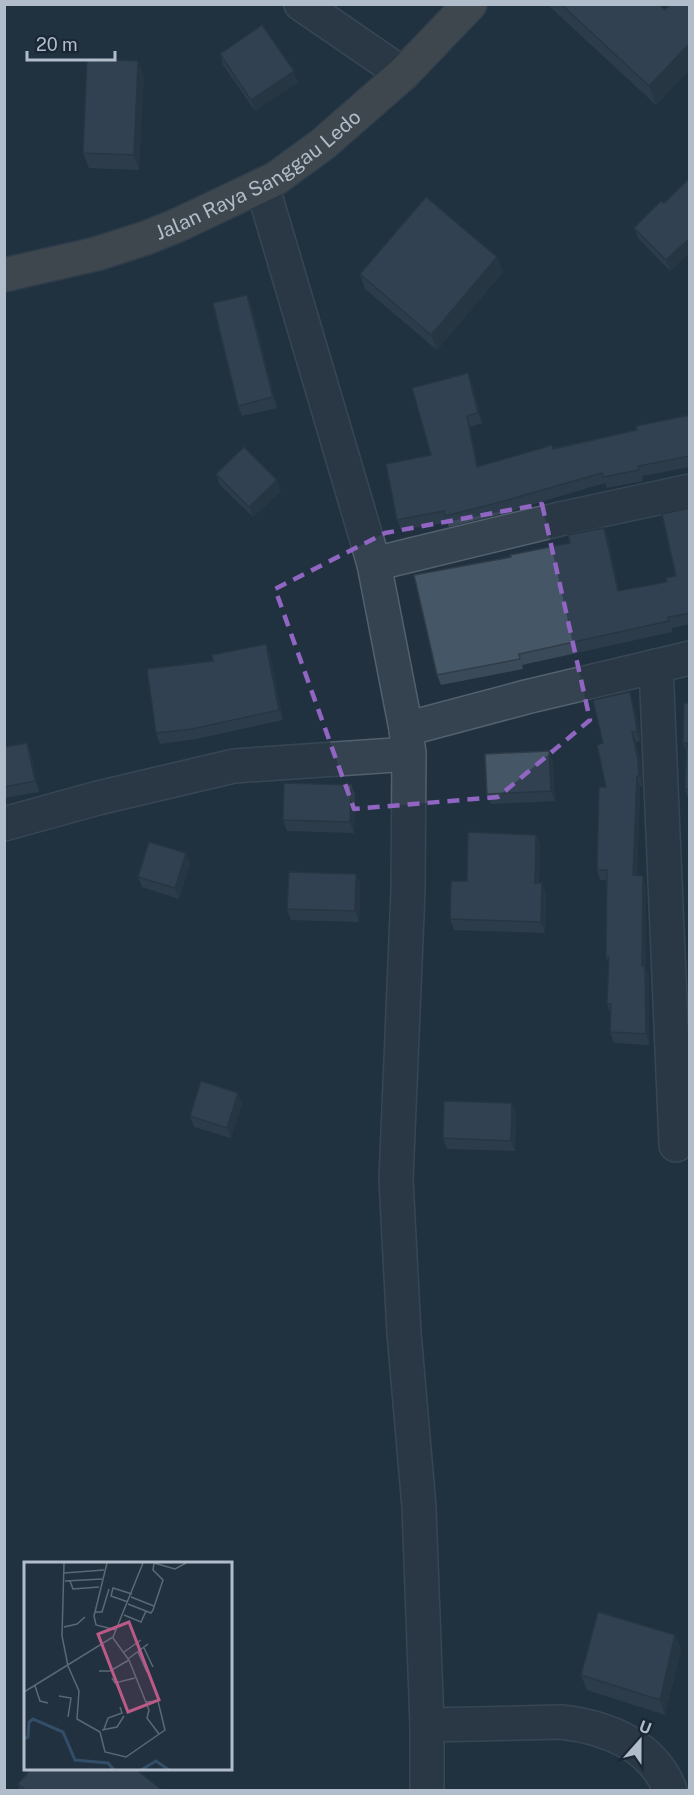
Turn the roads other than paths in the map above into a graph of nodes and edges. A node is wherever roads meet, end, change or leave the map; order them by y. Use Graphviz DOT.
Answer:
graph roads {
  1 [pos="301,4"];
  2 [pos="471,4"];
  3 [pos="403,74"];
  4 [pos="262,185"];
  5 [pos="4,275"];
  6 [pos="690,491"];
  7 [pos="374,564"];
  8 [pos="690,658"];
  9 [pos="657,666"];
  10 [pos="408,742"];
  11 [pos="4,824"];
  12 [pos="676,1145"];
  13 [pos="427,1725"];
  14 [pos="427,1791"];
  15 [pos="670,1791"];
  1 -- 3 [label="street"];
  2 -- 3 [label="highway, Jalan Raya Sanggau Ledo"];
  3 -- 4 [label="highway, Jalan Raya Sanggau Ledo"];
  4 -- 5 [label="highway, Jalan Raya Sanggau Ledo"];
  4 -- 7 [label="street"];
  6 -- 7 [label="street"];
  7 -- 10 [label="street"];
  8 -- 9 [label="street"];
  9 -- 10 [label="street"];
  9 -- 12 [label="street"];
  10 -- 11 [label="street"];
  10 -- 13 [label="street"];
  13 -- 14 [label="street"];
  13 -- 15 [label="street"];
}
